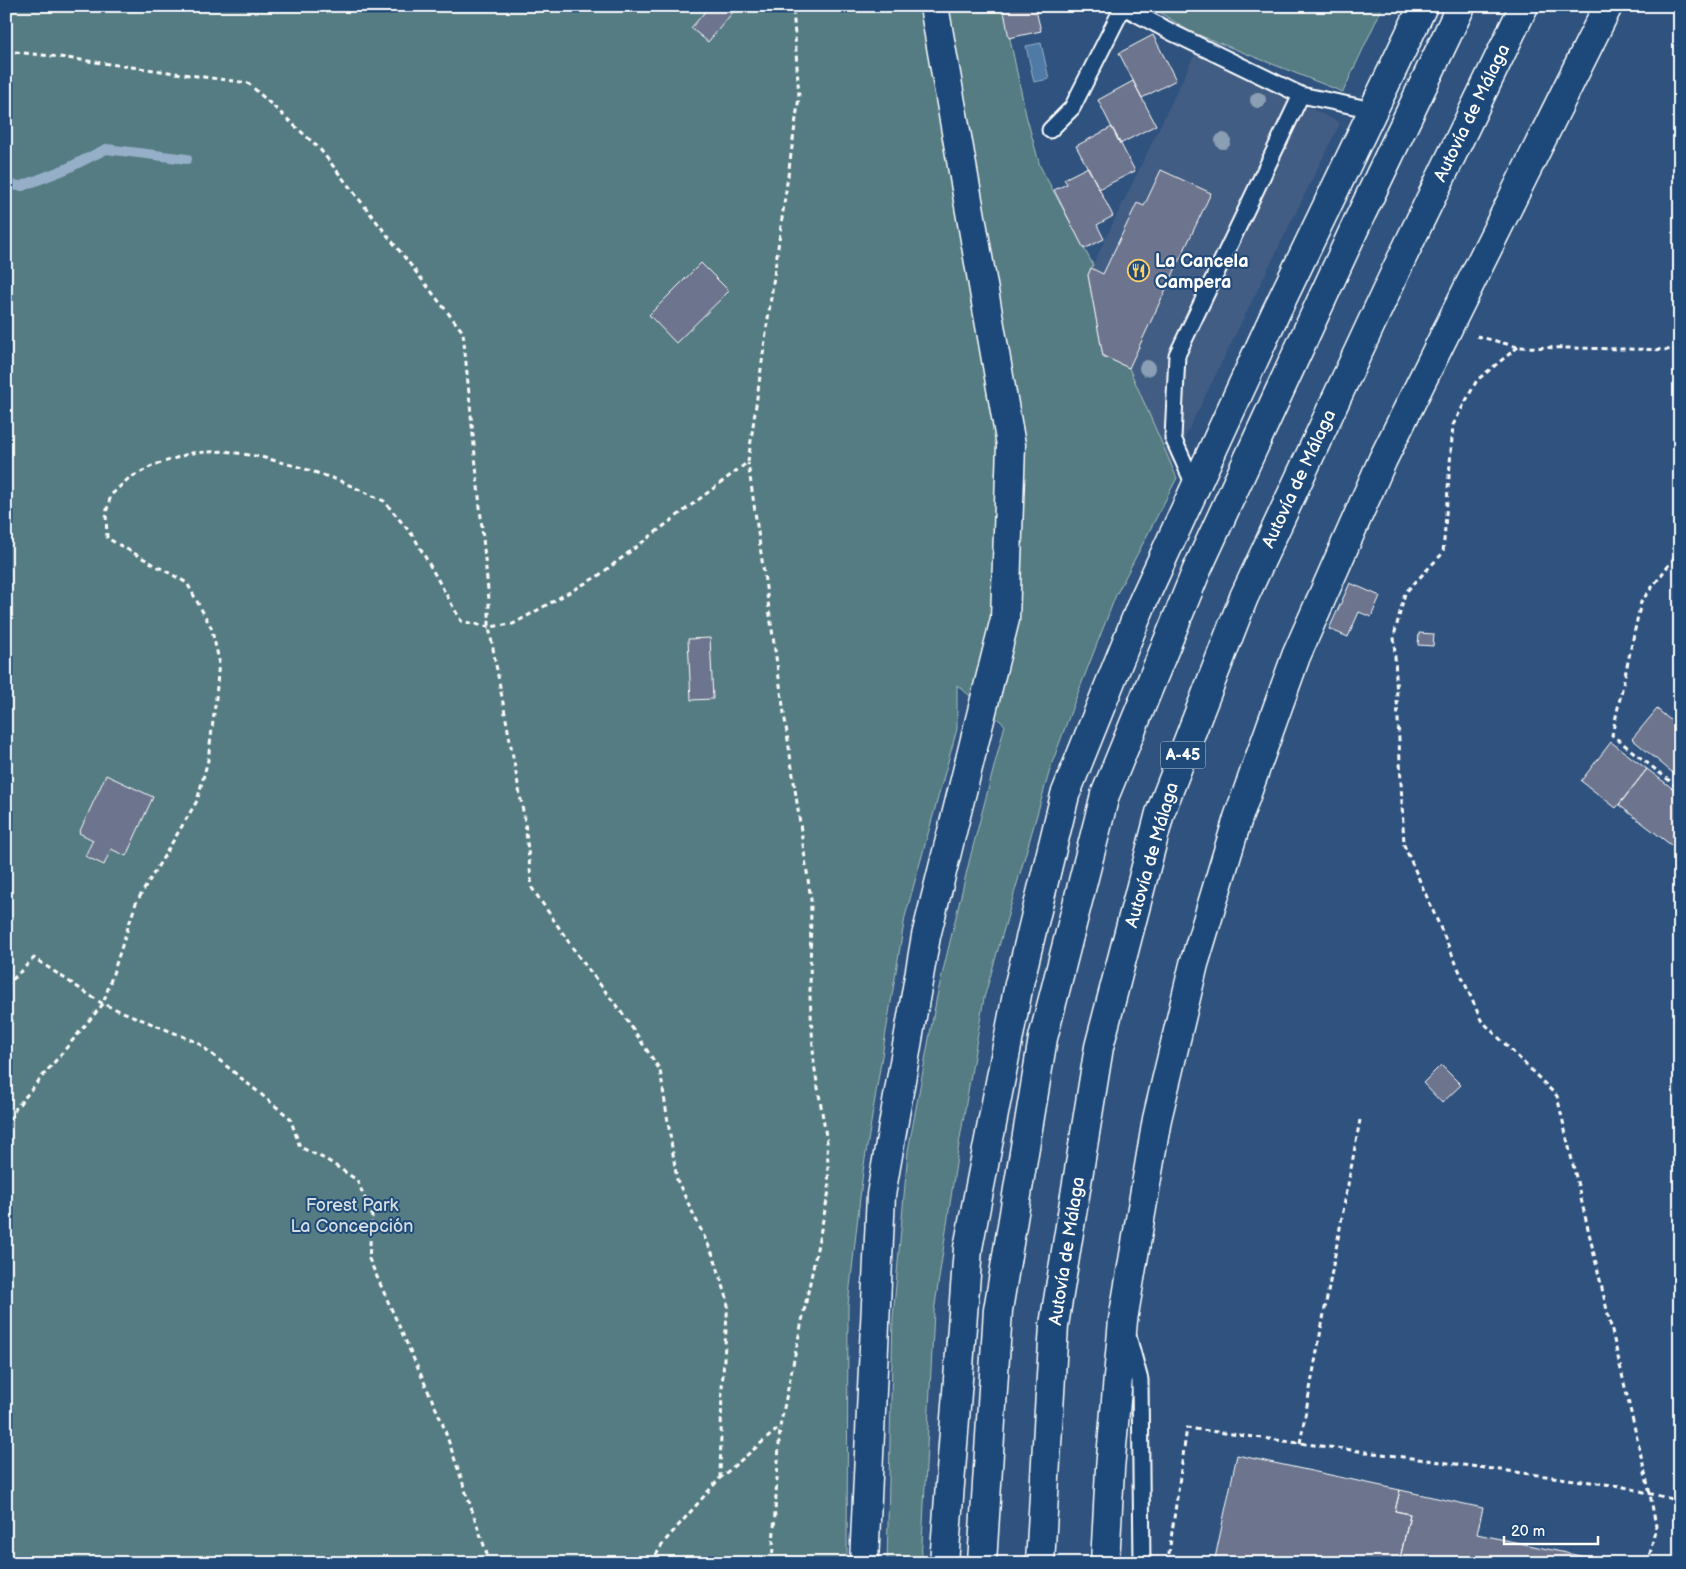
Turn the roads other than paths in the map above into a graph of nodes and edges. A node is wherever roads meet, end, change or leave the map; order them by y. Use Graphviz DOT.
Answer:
graph roads {
  1 [pos="934,6"];
  2 [pos="1422,6"];
  3 [pos="1461,6"];
  4 [pos="1524,6"];
  5 [pos="1608,6"];
  6 [pos="1122,7"];
  7 [pos="1301,95"];
  8 [pos="1373,110"];
  9 [pos="1050,130"];
  10 [pos="1195,488"];
  11 [pos="1123,1320"];
  12 [pos="864,1563"];
  13 [pos="944,1563"];
  14 [pos="982,1563"];
  15 [pos="1040,1563"];
  16 [pos="1105,1563"];
  17 [pos="1142,1563"];
  1 -- 12 [label="main road"];
  2 -- 8 [label="main road"];
  3 -- 14 [label="main road"];
  4 -- 15 [label="main road, Autovía de Málaga / A-45"];
  5 -- 11 [label="main road"];
  6 -- 7 [label="lane"];
  6 -- 9 [label="lane"];
  7 -- 8 [label="lane"];
  7 -- 10 [label="lane"];
  8 -- 10 [label="main road"];
  10 -- 13 [label="main road"];
  11 -- 16 [label="main road"];
  11 -- 17 [label="lane"];
}
